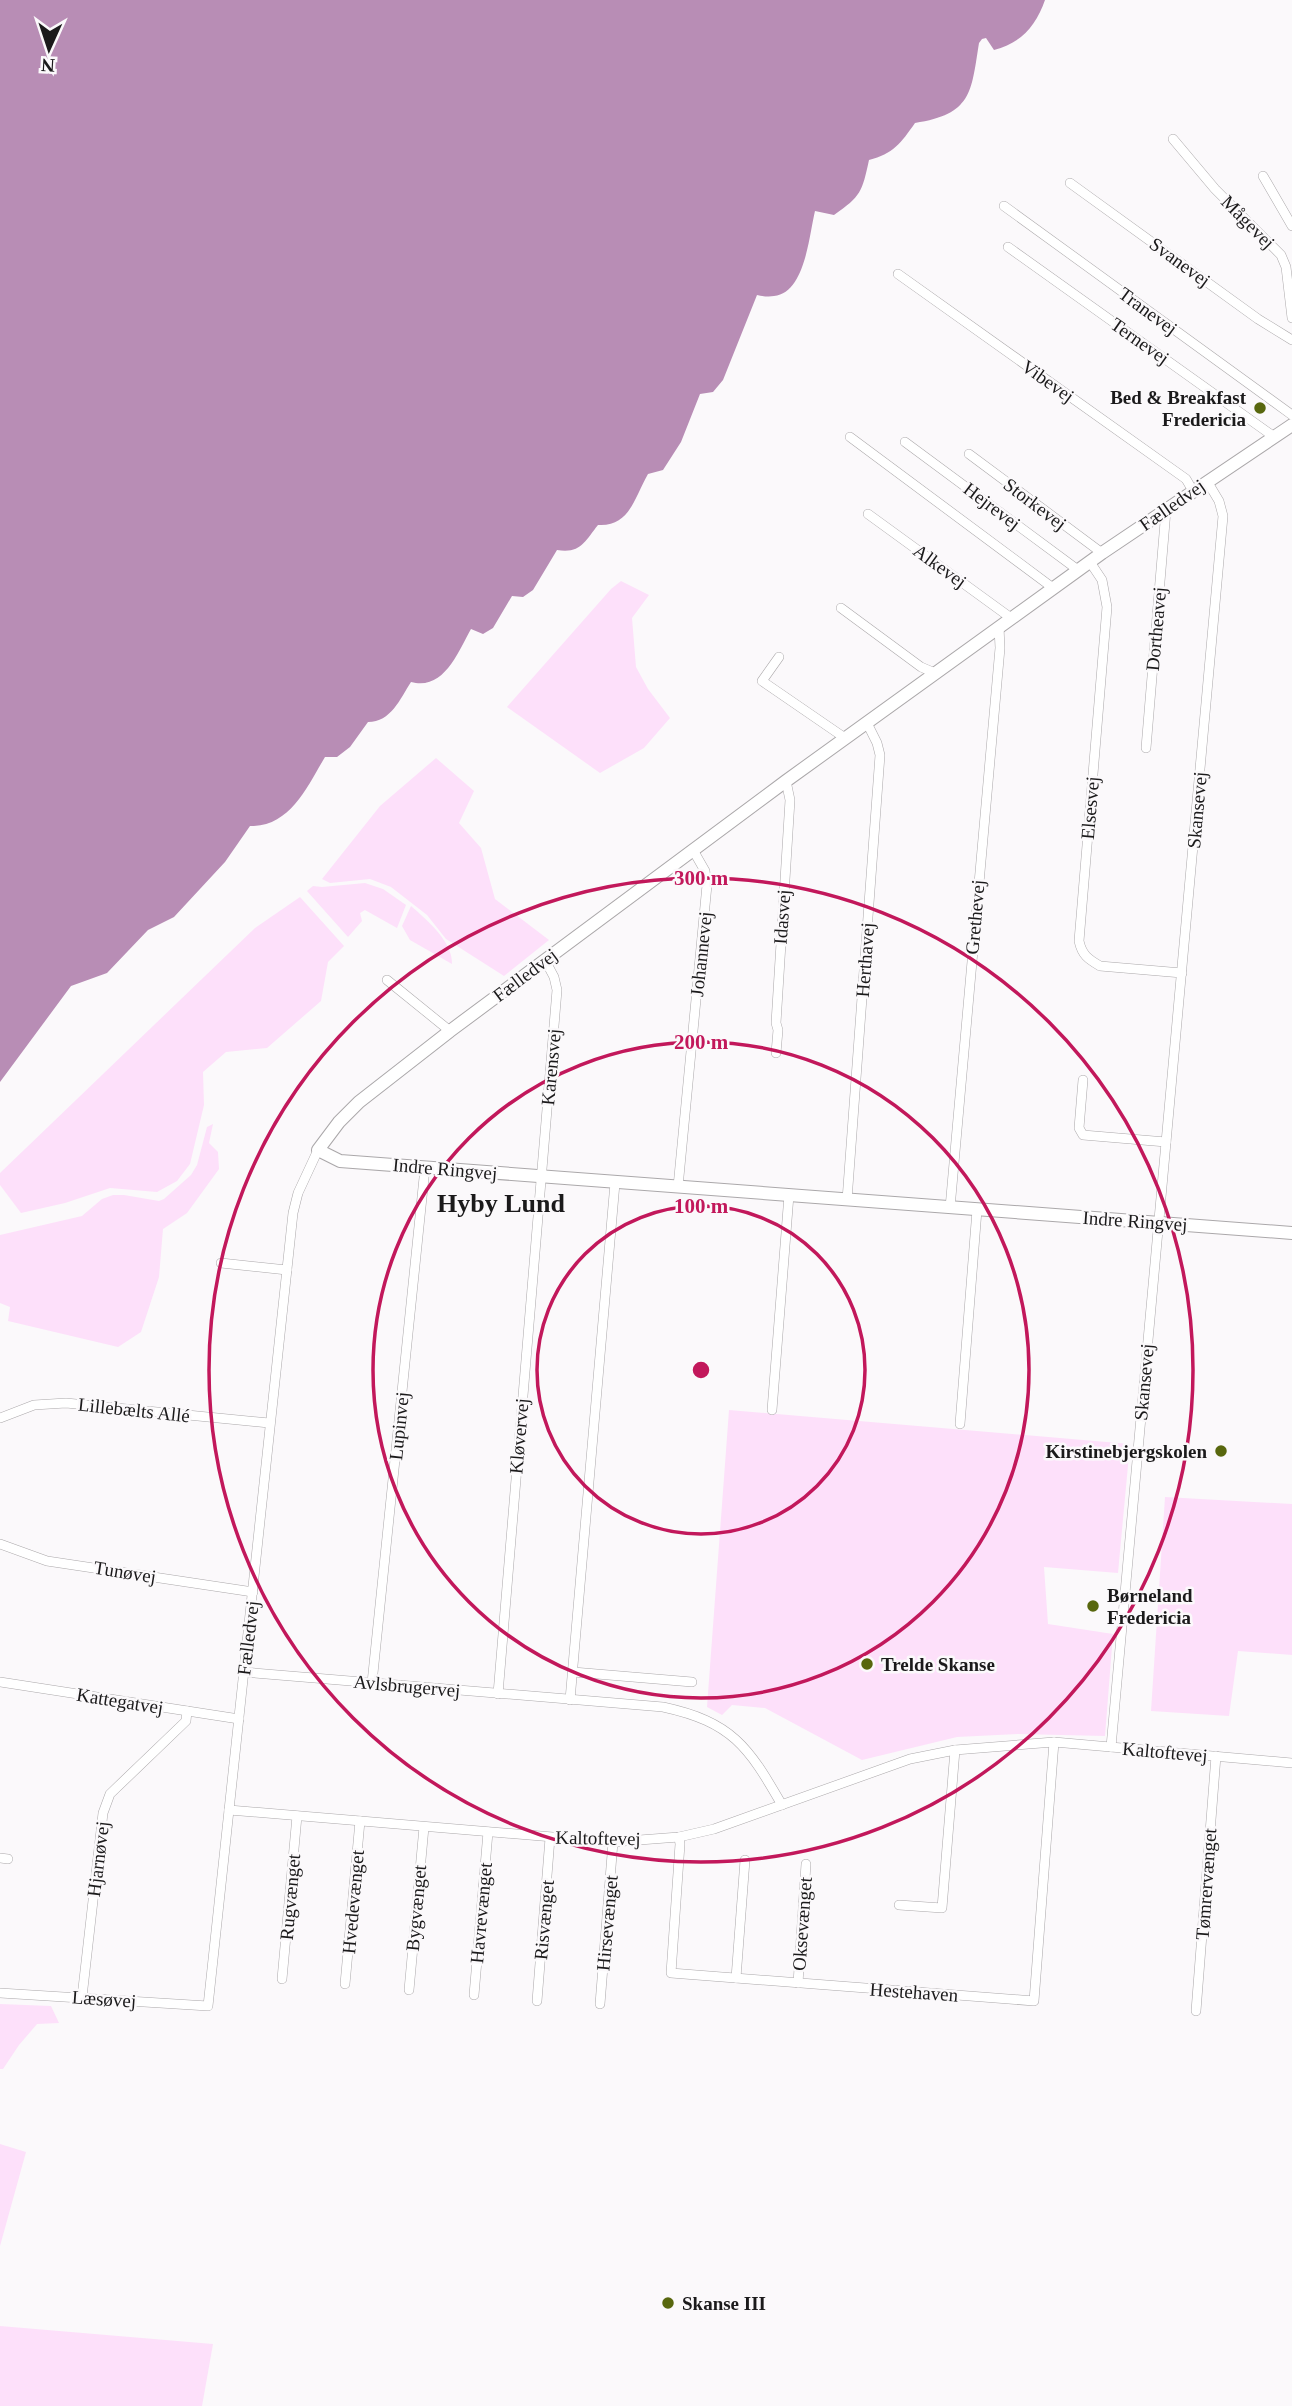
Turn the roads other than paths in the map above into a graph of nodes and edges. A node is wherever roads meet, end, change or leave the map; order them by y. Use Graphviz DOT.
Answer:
graph roads {
  1 [pos="1173,139"];
  2 [pos="1263,176"];
  3 [pos="1070,183"];
  4 [pos="1003,206"];
  5 [pos="1292,226"];
  6 [pos="1008,247"];
  7 [pos="898,274"];
  8 [pos="1292,318"];
  9 [pos="1292,340"];
  10 [pos="1292,415"];
  11 [pos="1292,425"];
  12 [pos="1273,436"];
  13 [pos="849,437"];
  14 [pos="905,442"];
  15 [pos="969,454"];
  16 [pos="1207,481"];
  17 [pos="1193,491"];
  18 [pos="1166,510"];
  19 [pos="868,514"];
  20 [pos="1101,554"];
  21 [pos="1090,562"];
  22 [pos="1079,570"];
  23 [pos="1053,588"];
  24 [pos="841,608"];
  25 [pos="1012,618"];
  26 [pos="999,627"];
  27 [pos="779,657"];
  28 [pos="935,673"];
  29 [pos="867,723"];
  30 [pos="845,738"];
  31 [pos="1146,748"];
  32 [pos="786,781"];
  33 [pos="693,850"];
  34 [pos="545,960"];
  35 [pos="1182,973"];
  36 [pos="387,980"];
  37 [pos="450,1031"];
  38 [pos="776,1053"];
  39 [pos="1083,1080"];
  40 [pos="1166,1142"];
  41 [pos="318,1150"];
  42 [pos="425,1168"];
  43 [pos="541,1177"];
  44 [pos="615,1183"];
  45 [pos="678,1187"];
  46 [pos="789,1195"];
  47 [pos="847,1200"];
  48 [pos="950,1208"];
  49 [pos="978,1210"];
  50 [pos="1159,1223"];
  51 [pos="1292,1233"];
  52 [pos="221,1264"];
  53 [pos="287,1270"];
  54 [pos="772,1410"];
  55 [pos="0,1418"];
  56 [pos="270,1423"];
  57 [pos="960,1424"];
  58 [pos="0,1544"];
  59 [pos="253,1592"];
  60 [pos="243,1672"];
  61 [pos="573,1672"];
  62 [pos="0,1682"];
  63 [pos="692,1682"];
  64 [pos="372,1683"];
  65 [pos="498,1694"];
  66 [pos="570,1700"];
  67 [pos="187,1711"];
  68 [pos="239,1719"];
  69 [pos="1054,1742"];
  70 [pos="1111,1747"];
  71 [pos="955,1750"];
  72 [pos="1216,1756"];
  73 [pos="1292,1763"];
  74 [pos="782,1805"];
  75 [pos="229,1811"];
  76 [pos="297,1816"];
  77 [pos="360,1821"];
  78 [pos="424,1827"];
  79 [pos="488,1832"];
  80 [pos="679,1837"];
  81 [pos="550,1838"];
  82 [pos="613,1842"];
  83 [pos="745,1860"];
  84 [pos="806,1864"];
  85 [pos="899,1905"];
  86 [pos="736,1978"];
  87 [pos="282,1979"];
  88 [pos="799,1983"];
  89 [pos="345,1984"];
  90 [pos="409,1990"];
  91 [pos="0,1993"];
  92 [pos="474,1995"];
  93 [pos="82,1997"];
  94 [pos="537,2001"];
  95 [pos="600,2004"];
  96 [pos="208,2006"];
  97 [pos="1196,2011"];
  1 -- 8 [label="street, Mågevej"];
  2 -- 5 [label="street"];
  3 -- 9 [label="street, Svanevej"];
  4 -- 10 [label="street, Tranevej"];
  6 -- 12 [label="street, Ternevej"];
  7 -- 17 [label="street, Vibevej"];
  11 -- 12 [label="street, Fælledvej"];
  12 -- 16 [label="street, Fælledvej"];
  13 -- 23 [label="street"];
  14 -- 22 [label="street, Hejrevej"];
  15 -- 20 [label="street, Storkevej"];
  16 -- 17 [label="street, Fælledvej"];
  16 -- 35 [label="street, Skansevej"];
  17 -- 18 [label="street, Fælledvej"];
  18 -- 20 [label="street, Fælledvej"];
  18 -- 31 [label="street, Dortheavej"];
  19 -- 25 [label="street, Alkevej"];
  20 -- 21 [label="street, Fælledvej"];
  21 -- 22 [label="street, Fælledvej"];
  21 -- 35 [label="street, Elsesvej"];
  22 -- 23 [label="street, Fælledvej"];
  23 -- 25 [label="street, Fælledvej"];
  24 -- 28 [label="street"];
  25 -- 26 [label="street, Fælledvej"];
  26 -- 28 [label="street, Fælledvej"];
  26 -- 48 [label="street, Grethevej"];
  27 -- 30 [label="street"];
  28 -- 29 [label="street, Fælledvej"];
  29 -- 30 [label="street, Fælledvej"];
  29 -- 47 [label="street, Herthavej"];
  30 -- 32 [label="street, Fælledvej"];
  32 -- 33 [label="street, Fælledvej"];
  32 -- 38 [label="street, Idasvej"];
  33 -- 34 [label="street, Fælledvej"];
  33 -- 45 [label="street, Johannevej"];
  34 -- 37 [label="street, Fælledvej"];
  34 -- 43 [label="street, Karensvej"];
  35 -- 40 [label="street, Skansevej"];
  36 -- 37 [label="street"];
  37 -- 41 [label="street, Fælledvej"];
  39 -- 40 [label="street"];
  40 -- 50 [label="street, Skansevej"];
  41 -- 42 [label="street, Indre Ringvej"];
  41 -- 53 [label="street, Fælledvej"];
  42 -- 43 [label="street, Indre Ringvej"];
  42 -- 64 [label="street, Lupinvej"];
  43 -- 44 [label="street, Indre Ringvej"];
  43 -- 65 [label="street, Kløvervej"];
  44 -- 45 [label="street, Indre Ringvej"];
  44 -- 61 [label="street"];
  45 -- 46 [label="street, Indre Ringvej"];
  46 -- 47 [label="street, Indre Ringvej"];
  46 -- 54 [label="street"];
  47 -- 48 [label="street, Indre Ringvej"];
  48 -- 49 [label="street, Indre Ringvej"];
  49 -- 50 [label="street, Indre Ringvej"];
  49 -- 57 [label="street"];
  50 -- 51 [label="street, Indre Ringvej"];
  50 -- 70 [label="street, Skansevej"];
  52 -- 53 [label="street"];
  53 -- 56 [label="street, Fælledvej"];
  55 -- 56 [label="street, Lillebælts Allé"];
  56 -- 59 [label="street, Fælledvej"];
  58 -- 59 [label="street, Tunøvej"];
  59 -- 60 [label="street, Fælledvej"];
  60 -- 64 [label="street, Avlsbrugervej"];
  60 -- 68 [label="street, Fælledvej"];
  61 -- 63 [label="street"];
  61 -- 66 [label="street"];
  62 -- 67 [label="street, Kattegatvej"];
  64 -- 65 [label="street, Avlsbrugervej"];
  65 -- 66 [label="street, Avlsbrugervej"];
  66 -- 74 [label="street, Avlsbrugervej"];
  67 -- 68 [label="street, Kattegatvej"];
  67 -- 93 [label="street, Hjarnøvej"];
  68 -- 75 [label="street, Fælledvej"];
  69 -- 70 [label="street, Kaltoftevej"];
  69 -- 71 [label="street, Kaltoftevej"];
  69 -- 88 [label="street, Hestehaven"];
  70 -- 72 [label="street, Kaltoftevej"];
  71 -- 74 [label="street, Kaltoftevej"];
  71 -- 85 [label="street"];
  72 -- 73 [label="street, Kaltoftevej"];
  72 -- 97 [label="street, Tømrervænget"];
  74 -- 80 [label="street, Kaltoftevej"];
  75 -- 76 [label="street, Kaltoftevej"];
  75 -- 96 [label="street, Fælledvej"];
  76 -- 77 [label="street, Kaltoftevej"];
  76 -- 87 [label="street, Rugvænget"];
  77 -- 78 [label="street, Kaltoftevej"];
  77 -- 89 [label="street, Hvedevænget"];
  78 -- 79 [label="street, Kaltoftevej"];
  78 -- 90 [label="street, Bygvænget"];
  79 -- 81 [label="street, Kaltoftevej"];
  79 -- 92 [label="street, Havrevænget"];
  80 -- 82 [label="street, Kaltoftevej"];
  80 -- 86 [label="street, Hestehaven"];
  81 -- 82 [label="street, Kaltoftevej"];
  81 -- 94 [label="street, Risvænget"];
  82 -- 95 [label="street, Hirsevænget"];
  83 -- 86 [label="street"];
  84 -- 88 [label="street, Oksevænget"];
  86 -- 88 [label="street, Hestehaven"];
  91 -- 93 [label="street, Læsøvej"];
  93 -- 96 [label="street, Læsøvej"];
}
